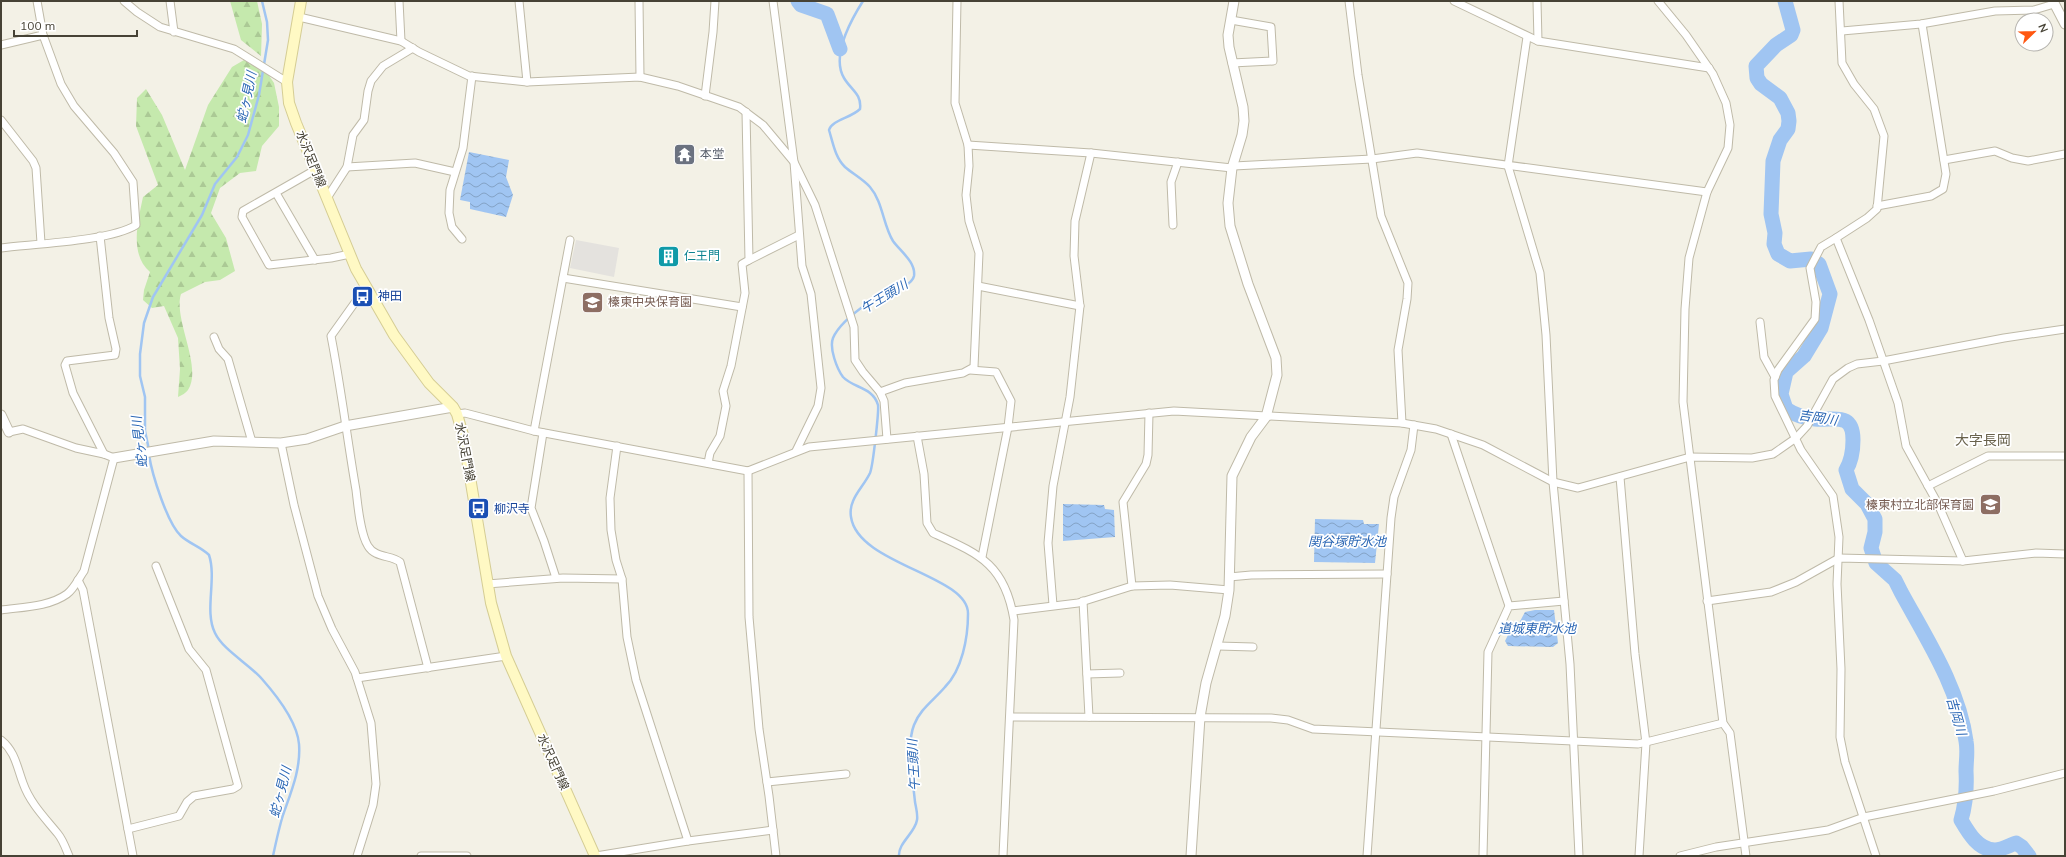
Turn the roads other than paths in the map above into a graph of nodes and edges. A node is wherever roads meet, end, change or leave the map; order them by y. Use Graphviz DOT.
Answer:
graph roads {
  1 [pos="37,1"];
  2 [pos="124,1"];
  3 [pos="170,1"];
  4 [pos="301,1"];
  5 [pos="399,1"];
  6 [pos="518,1"];
  7 [pos="639,1"];
  8 [pos="715,1"];
  9 [pos="773,1"];
  10 [pos="957,1"];
  11 [pos="1234,1"];
  12 [pos="1349,1"];
  13 [pos="1454,1"];
  14 [pos="1537,1"];
  15 [pos="1658,1"];
  16 [pos="1839,1"];
  17 [pos="2054,2"];
  18 [pos="299,17"];
  19 [pos="1231,20"];
  20 [pos="1922,24"];
  21 [pos="2065,24"];
  22 [pos="1842,31"];
  23 [pos="174,32"];
  24 [pos="43,35"];
  25 [pos="1527,37"];
  26 [pos="401,41"];
  27 [pos="1538,42"];
  28 [pos="1,45"];
  29 [pos="413,48"];
  30 [pos="1232,63"];
  31 [pos="1709,68"];
  32 [pos="472,76"];
  33 [pos="640,77"];
  34 [pos="287,82"];
  35 [pos="527,82"];
  36 [pos="705,96"];
  37 [pos="746,112"];
  38 [pos="1,120"];
  39 [pos="968,145"];
  40 [pos="1091,153"];
  41 [pos="2065,154"];
  42 [pos="1372,159"];
  43 [pos="1944,160"];
  44 [pos="794,162"];
  45 [pos="1178,162"];
  46 [pos="348,166"];
  47 [pos="1508,166"];
  48 [pos="1233,167"];
  49 [pos="315,170"];
  50 [pos="455,172"];
  51 [pos="1707,192"];
  52 [pos="276,193"];
  53 [pos="327,198"];
  54 [pos="1877,206"];
  55 [pos="1173,225"];
  56 [pos="799,235"];
  57 [pos="100,236"];
  58 [pos="1836,238"];
  59 [pos="462,239"];
  60 [pos="570,240"];
  61 [pos="41,243"];
  62 [pos="1,248"];
  63 [pos="350,254"];
  64 [pos="315,260"];
  65 [pos="749,260"];
  66 [pos="563,278"];
  67 [pos="978,286"];
  68 [pos="361,294"];
  69 [pos="1080,306"];
  70 [pos="742,308"];
  71 [pos="1760,322"];
  72 [pos="2065,329"];
  73 [pos="214,337"];
  74 [pos="1883,361"];
  75 [pos="969,370"];
  76 [pos="1775,377"];
  77 [pos="880,392"];
  78 [pos="455,410"];
  79 [pos="1149,413"];
  80 [pos="1,415"];
  81 [pos="1266,417"];
  82 [pos="1065,420"];
  83 [pos="1402,423"];
  84 [pos="345,426"];
  85 [pos="1008,426"];
  86 [pos="1414,426"];
  87 [pos="534,431"];
  88 [pos="9,432"];
  89 [pos="543,433"];
  90 [pos="1451,434"];
  91 [pos="917,436"];
  92 [pos="1796,438"];
  93 [pos="885,440"];
  94 [pos="252,442"];
  95 [pos="281,443"];
  96 [pos="617,446"];
  97 [pos="796,451"];
  98 [pos="104,454"];
  99 [pos="2065,456"];
  100 [pos="1690,457"];
  101 [pos="114,458"];
  102 [pos="708,463"];
  103 [pos="748,471"];
  104 [pos="1620,477"];
  105 [pos="1553,482"];
  106 [pos="1928,486"];
  107 [pos="2065,554"];
  108 [pos="982,557"];
  109 [pos="1839,558"];
  110 [pos="1963,561"];
  111 [pos="156,566"];
  112 [pos="1387,574"];
  113 [pos="1229,577"];
  114 [pos="556,578"];
  115 [pos="622,579"];
  116 [pos="78,580"];
  117 [pos="487,584"];
  118 [pos="1132,586"];
  119 [pos="1229,590"];
  120 [pos="1707,600"];
  121 [pos="1083,601"];
  122 [pos="1564,601"];
  123 [pos="1053,605"];
  124 [pos="1509,606"];
  125 [pos="1,610"];
  126 [pos="1013,611"];
  127 [pos="1218,646"];
  128 [pos="1253,647"];
  129 [pos="506,656"];
  130 [pos="428,668"];
  131 [pos="1120,673"];
  132 [pos="1087,674"];
  133 [pos="357,678"];
  134 [pos="1010,717"];
  135 [pos="1089,717"];
  136 [pos="1200,717"];
  137 [pos="1723,723"];
  138 [pos="1375,731"];
  139 [pos="1487,736"];
  140 [pos="1,740"];
  141 [pos="1574,741"];
  142 [pos="1646,743"];
  143 [pos="2065,773"];
  144 [pos="846,774"];
  145 [pos="767,782"];
  146 [pos="1864,817"];
  147 [pos="128,829"];
  148 [pos="773,830"];
  149 [pos="688,840"];
  150 [pos="1744,843"];
  151 [pos="69,856"];
  152 [pos="133,856"];
  153 [pos="357,856"];
  154 [pos="421,856"];
  155 [pos="459,856"];
  156 [pos="467,856"];
  157 [pos="595,856"];
  158 [pos="776,856"];
  159 [pos="1003,856"];
  160 [pos="1192,856"];
  161 [pos="1367,856"];
  162 [pos="1483,856"];
  163 [pos="1578,856"];
  164 [pos="1639,856"];
  165 [pos="1680,856"];
  166 [pos="1746,856"];
  167 [pos="1876,856"];
  1 -- 24 [label="street"];
  2 -- 23 [label="street"];
  3 -- 23 [label="street"];
  4 -- 18 [label="main road, 水沢足門線"];
  5 -- 26 [label="street"];
  6 -- 35 [label="street"];
  7 -- 33 [label="street"];
  8 -- 36 [label="street"];
  9 -- 44 [label="street"];
  10 -- 39 [label="street"];
  11 -- 19 [label="street"];
  12 -- 42 [label="street"];
  13 -- 25 [label="street"];
  14 -- 27 [label="street"];
  15 -- 31 [label="street"];
  16 -- 22 [label="street"];
  17 -- 20 [label="street"];
  17 -- 21 [label="street"];
  18 -- 26 [label="street"];
  18 -- 34 [label="main road, 水沢足門線"];
  19 -- 30 [label="street"];
  19 -- 30 [label="street"];
  20 -- 22 [label="street"];
  20 -- 43 [label="street"];
  22 -- 54 [label="street"];
  23 -- 34 [label="street"];
  24 -- 28 [label="street"];
  24 -- 57 [label="street"];
  25 -- 27 [label="street"];
  25 -- 47 [label="street"];
  26 -- 29 [label="street"];
  27 -- 31 [label="street"];
  29 -- 32 [label="street"];
  29 -- 46 [label="street"];
  30 -- 48 [label="street"];
  31 -- 51 [label="street"];
  32 -- 35 [label="street"];
  32 -- 50 [label="street"];
  33 -- 35 [label="street"];
  33 -- 36 [label="street"];
  34 -- 49 [label="main road, 水沢足門線"];
  36 -- 37 [label="street"];
  37 -- 44 [label="street"];
  37 -- 65 [label="street"];
  38 -- 61 [label="street"];
  39 -- 40 [label="street"];
  39 -- 67 [label="street"];
  40 -- 45 [label="street"];
  40 -- 69 [label="street"];
  41 -- 43 [label="street"];
  42 -- 47 [label="street"];
  42 -- 48 [label="street"];
  42 -- 83 [label="street"];
  43 -- 54 [label="street"];
  44 -- 56 [label="street"];
  44 -- 77 [label="street"];
  45 -- 48 [label="street"];
  45 -- 55 [label="street"];
  46 -- 50 [label="street"];
  46 -- 53 [label="street"];
  47 -- 51 [label="street"];
  47 -- 105 [label="street"];
  48 -- 81 [label="street"];
  49 -- 52 [label="street"];
  49 -- 53 [label="main road, 水沢足門線"];
  50 -- 59 [label="street"];
  51 -- 100 [label="street"];
  52 -- 64 [label="street"];
  52 -- 64 [label="street"];
  53 -- 63 [label="main road, 水沢足門線"];
  54 -- 58 [label="street"];
  56 -- 65 [label="street"];
  56 -- 97 [label="street"];
  57 -- 61 [label="street"];
  57 -- 98 [label="street"];
  58 -- 74 [label="street"];
  58 -- 76 [label="street"];
  60 -- 66 [label="street"];
  61 -- 62 [label="street"];
  63 -- 64 [label="street"];
  63 -- 78 [label="main road, 水沢足門線"];
  65 -- 70 [label="street"];
  66 -- 70 [label="street"];
  66 -- 87 [label="street"];
  67 -- 69 [label="street"];
  67 -- 75 [label="street"];
  68 -- 84 [label="street"];
  69 -- 82 [label="street"];
  70 -- 102 [label="street"];
  71 -- 76 [label="street"];
  72 -- 74 [label="street"];
  73 -- 94 [label="street"];
  74 -- 92 [label="street"];
  74 -- 106 [label="street"];
  75 -- 77 [label="street"];
  75 -- 85 [label="street"];
  76 -- 92 [label="street"];
  77 -- 93 [label="street"];
  78 -- 84 [label="street"];
  78 -- 87 [label="street"];
  78 -- 117 [label="main road, 水沢足門線"];
  79 -- 81 [label="street"];
  79 -- 82 [label="street"];
  79 -- 118 [label="street"];
  80 -- 88 [label="street"];
  81 -- 83 [label="street"];
  81 -- 113 [label="street"];
  82 -- 85 [label="street"];
  82 -- 123 [label="street"];
  83 -- 86 [label="street"];
  84 -- 95 [label="street"];
  84 -- 130 [label="street"];
  85 -- 91 [label="street"];
  85 -- 108 [label="street"];
  86 -- 90 [label="street"];
  86 -- 112 [label="street"];
  87 -- 89 [label="street"];
  88 -- 98 [label="street"];
  89 -- 96 [label="street"];
  89 -- 114 [label="street"];
  90 -- 105 [label="street"];
  90 -- 124 [label="street"];
  91 -- 93 [label="street"];
  91 -- 108 [label="street"];
  92 -- 100 [label="street"];
  92 -- 109 [label="street"];
  93 -- 97 [label="street"];
  94 -- 95 [label="street"];
  94 -- 101 [label="street"];
  95 -- 133 [label="street"];
  96 -- 102 [label="street"];
  96 -- 115 [label="street"];
  97 -- 103 [label="street"];
  98 -- 101 [label="street"];
  99 -- 106 [label="street"];
  100 -- 104 [label="street"];
  100 -- 120 [label="street"];
  101 -- 116 [label="street"];
  102 -- 103 [label="street"];
  103 -- 145 [label="street"];
  104 -- 105 [label="street"];
  104 -- 142 [label="street"];
  105 -- 122 [label="street"];
  106 -- 110 [label="street"];
  107 -- 110 [label="street"];
  108 -- 126 [label="street"];
  109 -- 110 [label="street"];
  109 -- 120 [label="street"];
  109 -- 146 [label="street"];
  111 -- 147 [label="street"];
  112 -- 113 [label="street"];
  112 -- 138 [label="street"];
  113 -- 119 [label="street"];
  114 -- 115 [label="street"];
  114 -- 117 [label="street"];
  115 -- 149 [label="street"];
  116 -- 125 [label="street"];
  116 -- 147 [label="street"];
  117 -- 129 [label="main road, 水沢足門線"];
  118 -- 119 [label="street"];
  118 -- 121 [label="street"];
  119 -- 127 [label="street"];
  120 -- 137 [label="street"];
  121 -- 123 [label="street"];
  121 -- 132 [label="street"];
  122 -- 124 [label="street"];
  122 -- 141 [label="street"];
  123 -- 126 [label="street"];
  124 -- 139 [label="street"];
  126 -- 134 [label="street"];
  127 -- 128 [label="street"];
  127 -- 136 [label="street"];
  129 -- 130 [label="street"];
  129 -- 157 [label="main road, 水沢足門線"];
  130 -- 133 [label="street"];
  131 -- 132 [label="street"];
  132 -- 135 [label="street"];
  133 -- 153 [label="street"];
  134 -- 135 [label="street"];
  134 -- 159 [label="street"];
  135 -- 136 [label="street"];
  136 -- 138 [label="street"];
  136 -- 160 [label="street"];
  137 -- 142 [label="street"];
  137 -- 150 [label="street"];
  138 -- 139 [label="street"];
  138 -- 161 [label="street"];
  139 -- 141 [label="street"];
  139 -- 162 [label="street"];
  140 -- 151 [label="street"];
  141 -- 142 [label="street"];
  141 -- 163 [label="street"];
  142 -- 164 [label="street"];
  143 -- 146 [label="street"];
  144 -- 145 [label="street"];
  145 -- 148 [label="street"];
  146 -- 150 [label="street"];
  146 -- 167 [label="street"];
  147 -- 152 [label="street"];
  148 -- 149 [label="street"];
  148 -- 158 [label="street"];
  149 -- 157 [label="street"];
  150 -- 165 [label="street"];
  150 -- 166 [label="street"];
  154 -- 155 [label="street"];
  155 -- 156 [label="street"];
}
